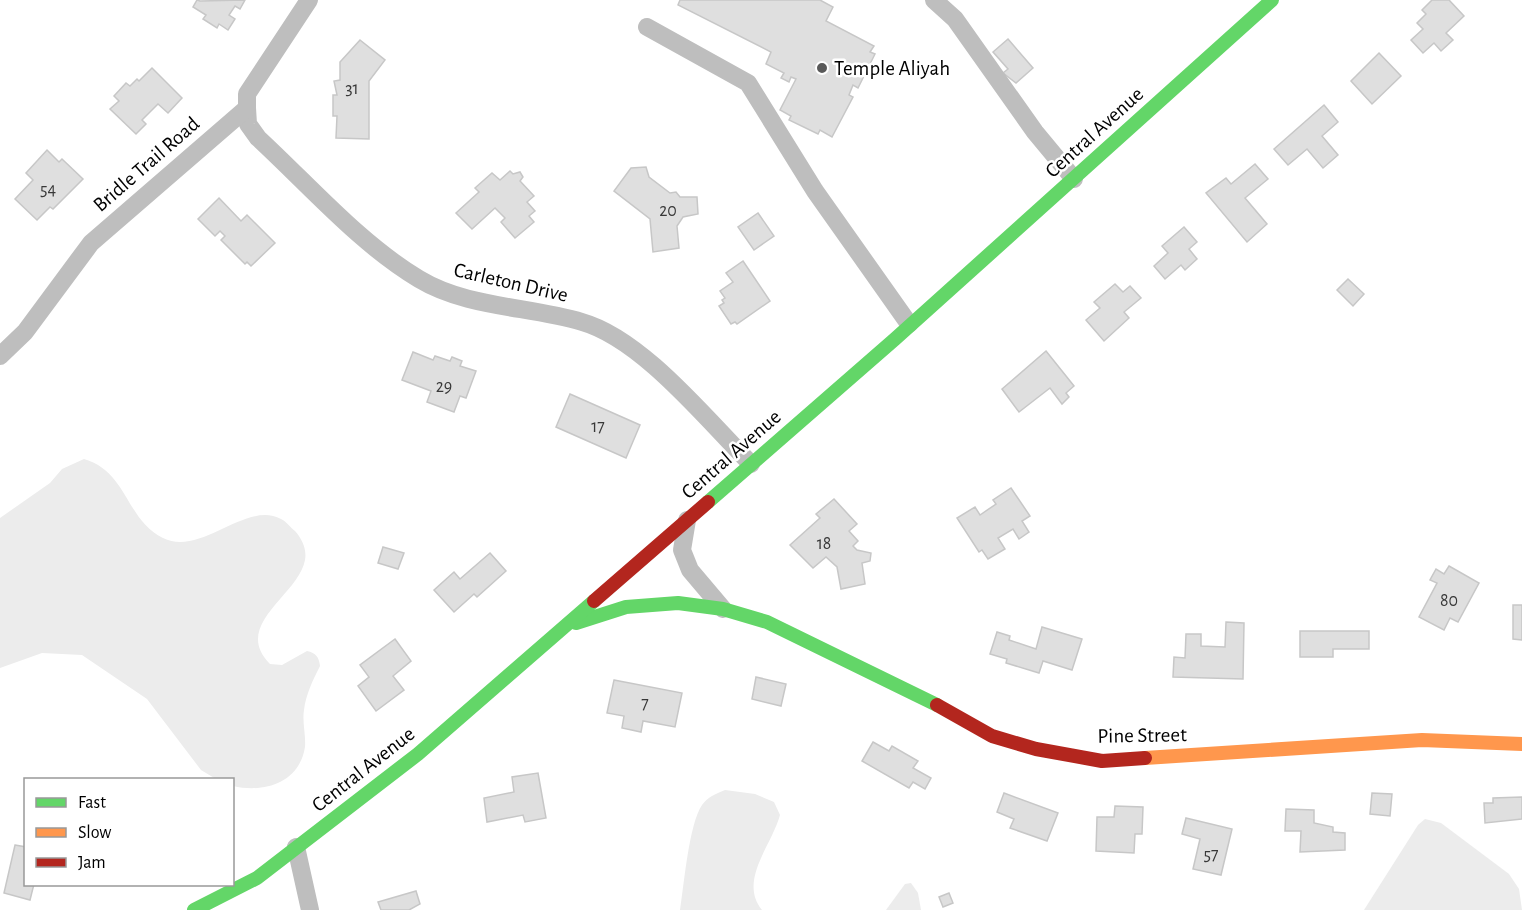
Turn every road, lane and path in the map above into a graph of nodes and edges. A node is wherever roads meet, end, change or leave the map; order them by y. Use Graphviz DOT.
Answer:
graph roads {
  1 [pos="309,0"];
  2 [pos="934,0"];
  3 [pos="1272,0"];
  4 [pos="646,27"];
  5 [pos="247,108"];
  6 [pos="1074,179"];
  7 [pos="909,324"];
  8 [pos="0,356"];
  9 [pos="751,464"];
  10 [pos="687,520"];
  11 [pos="723,609"];
  12 [pos="567,626"];
  13 [pos="1522,744"];
  14 [pos="297,847"];
  15 [pos="194,910"];
  16 [pos="310,910"];
  1 -- 5 [label="street, Bridle Trail Road"];
  2 -- 6 [label="street"];
  3 -- 6 [label="main road, Central Avenue"];
  4 -- 7 [label="street"];
  5 -- 8 [label="street, Bridle Trail Road"];
  5 -- 9 [label="street, Carleton Drive"];
  6 -- 7 [label="main road, Central Avenue"];
  7 -- 9 [label="main road, Central Avenue"];
  9 -- 10 [label="main road, Central Avenue"];
  10 -- 11 [label="street"];
  10 -- 12 [label="main road, Central Avenue"];
  11 -- 12 [label="main road, Pine Street"];
  11 -- 13 [label="main road, Pine Street"];
  12 -- 14 [label="main road, Central Avenue"];
  14 -- 15 [label="main road, Central Avenue"];
  14 -- 16 [label="street"];
}
